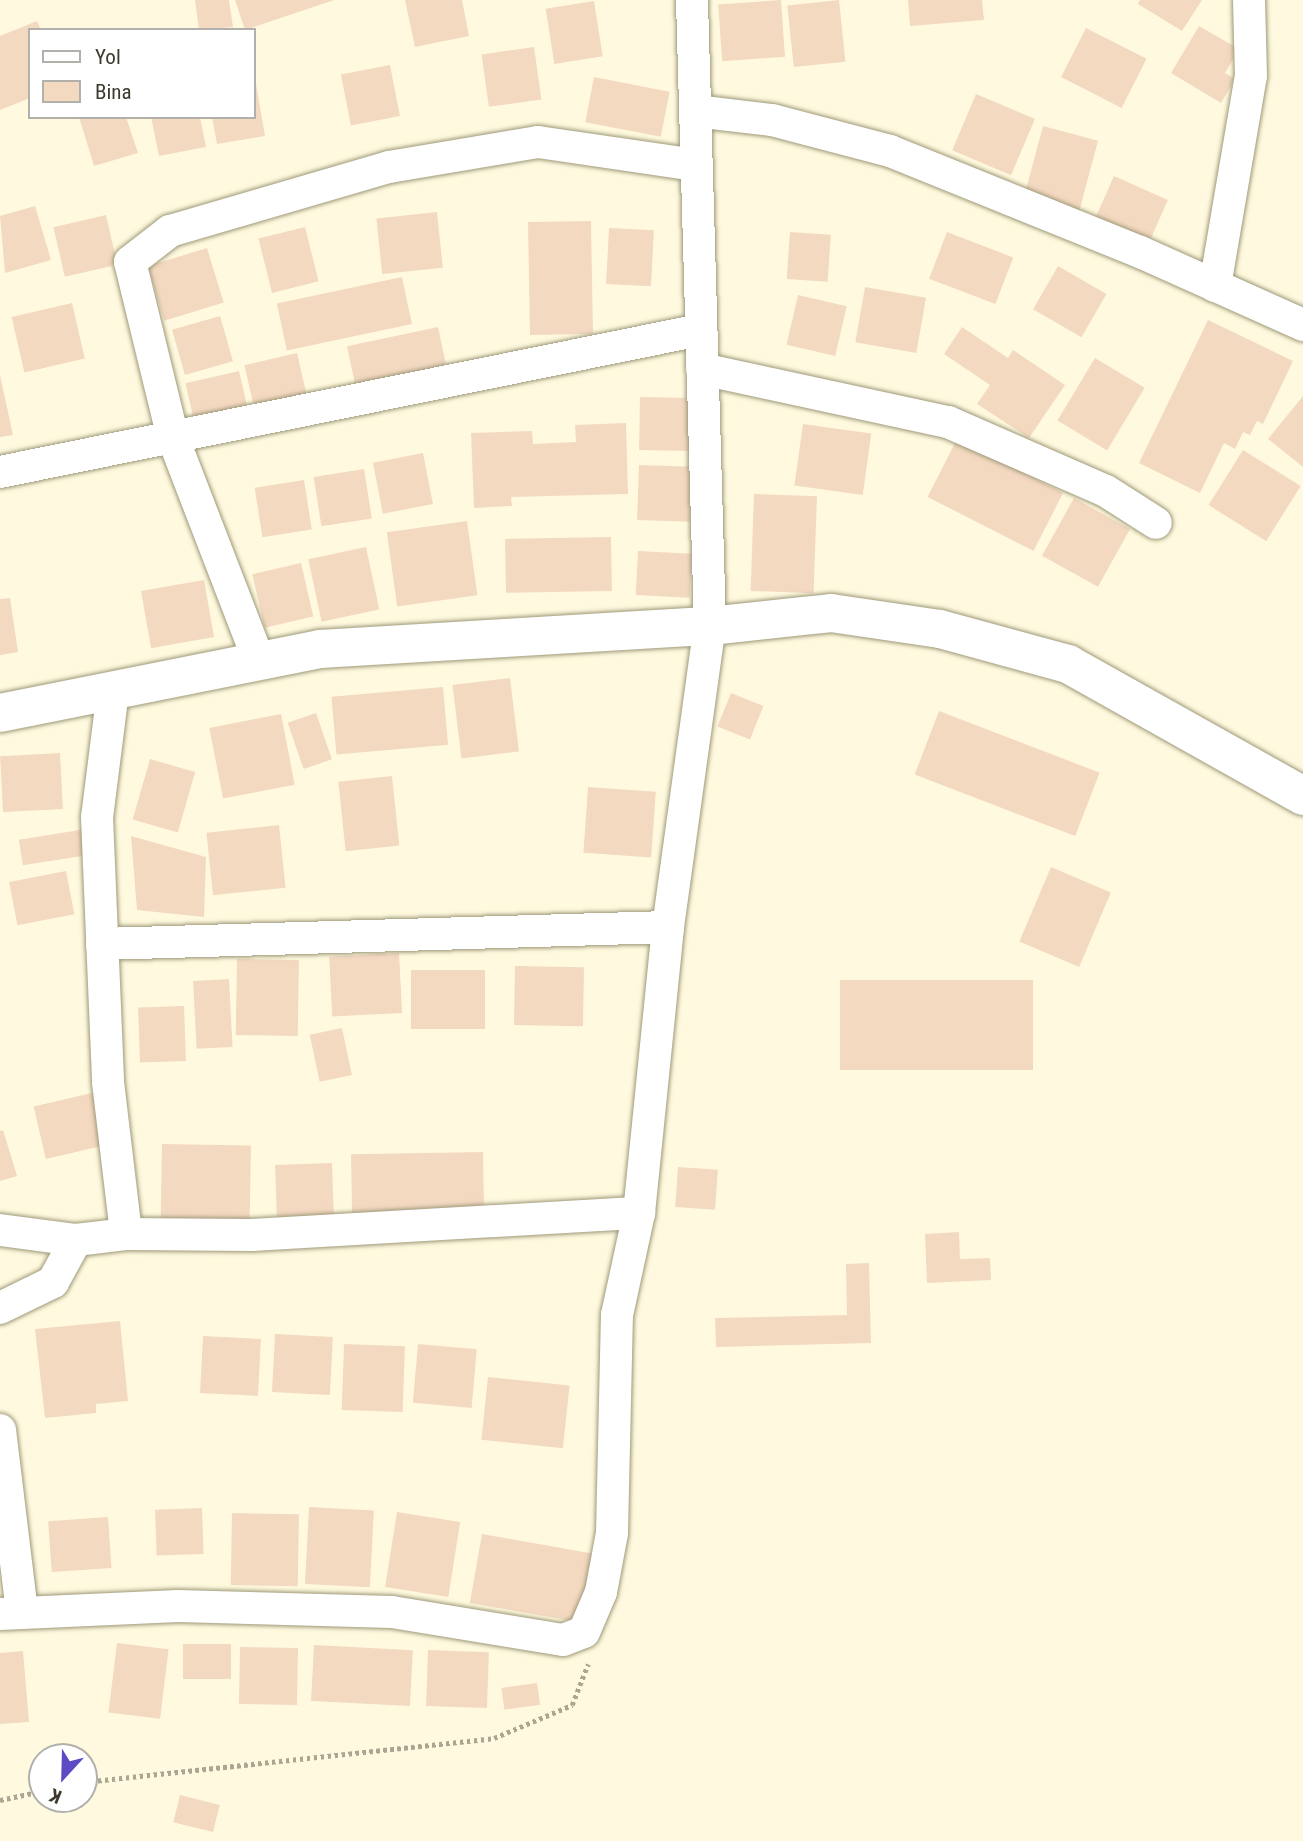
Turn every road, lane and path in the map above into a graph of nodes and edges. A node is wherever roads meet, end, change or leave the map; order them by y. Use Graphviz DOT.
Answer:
graph roads {
  1 [pos="692,0"];
  2 [pos="1249,0"];
  3 [pos="695,111"];
  4 [pos="696,165"];
  5 [pos="1214,286"];
  6 [pos="1303,325"];
  7 [pos="700,330"];
  8 [pos="702,369"];
  9 [pos="173,438"];
  10 [pos="0,472"];
  11 [pos="1156,523"];
  12 [pos="710,626"];
  13 [pos="259,661"];
  14 [pos="113,691"];
  15 [pos="0,713"];
  16 [pos="1303,796"];
  17 [pos="668,927"];
  18 [pos="102,944"];
  19 [pos="639,1213"];
  20 [pos="0,1230"];
  21 [pos="126,1234"];
  22 [pos="76,1240"];
  23 [pos="0,1308"];
  24 [pos="0,1430"];
  25 [pos="11,1613"];
  26 [pos="584,1632"];
  27 [pos="98,1780"];
  28 [pos="28,1794"];
  29 [pos="0,1800"];
  1 -- 3 [label="street"];
  2 -- 5 [label="street"];
  3 -- 4 [label="street"];
  3 -- 5 [label="street"];
  4 -- 7 [label="street"];
  4 -- 9 [label="street"];
  5 -- 6 [label="street"];
  7 -- 8 [label="street"];
  7 -- 9 [label="street"];
  8 -- 11 [label="street"];
  8 -- 12 [label="street"];
  9 -- 10 [label="street"];
  9 -- 13 [label="street"];
  12 -- 13 [label="street"];
  12 -- 16 [label="street"];
  12 -- 17 [label="street"];
  13 -- 14 [label="street"];
  14 -- 15 [label="street"];
  14 -- 18 [label="street"];
  17 -- 18 [label="street"];
  17 -- 19 [label="street"];
  18 -- 21 [label="street"];
  19 -- 21 [label="street"];
  19 -- 26 [label="street"];
  20 -- 22 [label="street"];
  21 -- 22 [label="street"];
  22 -- 23 [label="street"];
  24 -- 25 [label="street"];
  25 -- 26 [label="street"];
  26 -- 27 [label="path"];
  28 -- 29 [label="path"];
}
